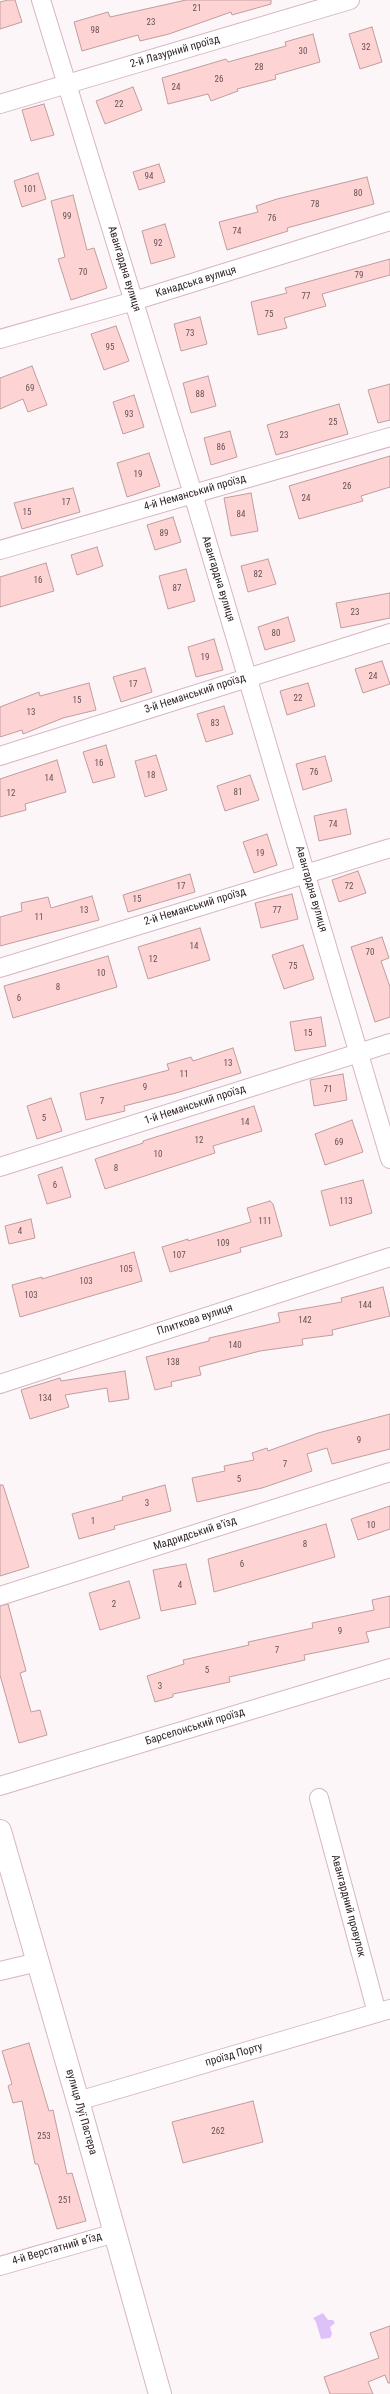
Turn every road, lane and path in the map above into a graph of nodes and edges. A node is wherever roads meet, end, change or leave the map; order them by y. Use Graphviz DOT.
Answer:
graph roads {
  1 [pos="41,0"];
  2 [pos="350,0"];
  3 [pos="68,83"];
  4 [pos="0,104"];
  5 [pos="390,221"];
  6 [pos="134,301"];
  7 [pos="0,339"];
  8 [pos="390,437"];
  9 [pos="193,494"];
  10 [pos="0,550"];
  11 [pos="390,633"];
  12 [pos="247,677"];
  13 [pos="0,756"];
  14 [pos="390,848"];
  15 [pos="306,872"];
  16 [pos="0,968"];
  17 [pos="390,1043"];
  18 [pos="359,1053"];
  19 [pos="390,1159"];
  20 [pos="0,1167"];
  21 [pos="390,1257"];
  22 [pos="0,1384"];
  23 [pos="390,1472"];
  24 [pos="0,1596"];
  25 [pos="390,1668"];
  26 [pos="0,1786"];
  27 [pos="319,1798"];
  28 [pos="0,1831"];
  29 [pos="38,1962"];
  30 [pos="0,1971"];
  31 [pos="384,2011"];
  32 [pos="78,2101"];
  33 [pos="115,2233"];
  34 [pos="0,2266"];
  35 [pos="160,2394"];
  1 -- 3 [label="street, Авангардна вулиця"];
  2 -- 3 [label="street, 2-й Лазурний проїзд"];
  3 -- 4 [label="street, 2-й Лазурний проїзд"];
  3 -- 6 [label="street, Авангардна вулиця"];
  5 -- 6 [label="street, Канадська вулиця"];
  6 -- 7 [label="street, Канадська вулиця"];
  6 -- 9 [label="street, Авангардна вулиця"];
  8 -- 9 [label="street, 4-й Неманський проїзд"];
  9 -- 10 [label="street, 4-й Неманський проїзд"];
  9 -- 12 [label="street, Авангардна вулиця"];
  11 -- 12 [label="street, 3-й Неманський проїзд"];
  12 -- 13 [label="street, 3-й Неманський проїзд"];
  12 -- 15 [label="street, Авангардна вулиця"];
  14 -- 15 [label="street, 2-й Неманський проїзд"];
  15 -- 16 [label="street, 2-й Неманський проїзд"];
  15 -- 18 [label="street, Авангардна вулиця"];
  17 -- 18 [label="street, 1-й Неманський проїзд"];
  18 -- 19 [label="street, Авангардна вулиця"];
  18 -- 20 [label="street, 1-й Неманський проїзд"];
  21 -- 22 [label="street, Плиткова вулиця"];
  23 -- 24 [label="street, Мадридський в'їзд"];
  25 -- 26 [label="street, Барселонський проїзд"];
  27 -- 31 [label="street, Авангардний провулок"];
  28 -- 29 [label="street, вулиця Луї Пастера"];
  29 -- 30 [label="street"];
  29 -- 32 [label="street, вулиця Луї Пастера"];
  31 -- 32 [label="street, проїзд Порту"];
  32 -- 33 [label="street, вулиця Луї Пастера"];
  33 -- 34 [label="street, 4-й Верстатний в’їзд"];
  33 -- 35 [label="street, вулиця Луї Пастера"];
}
